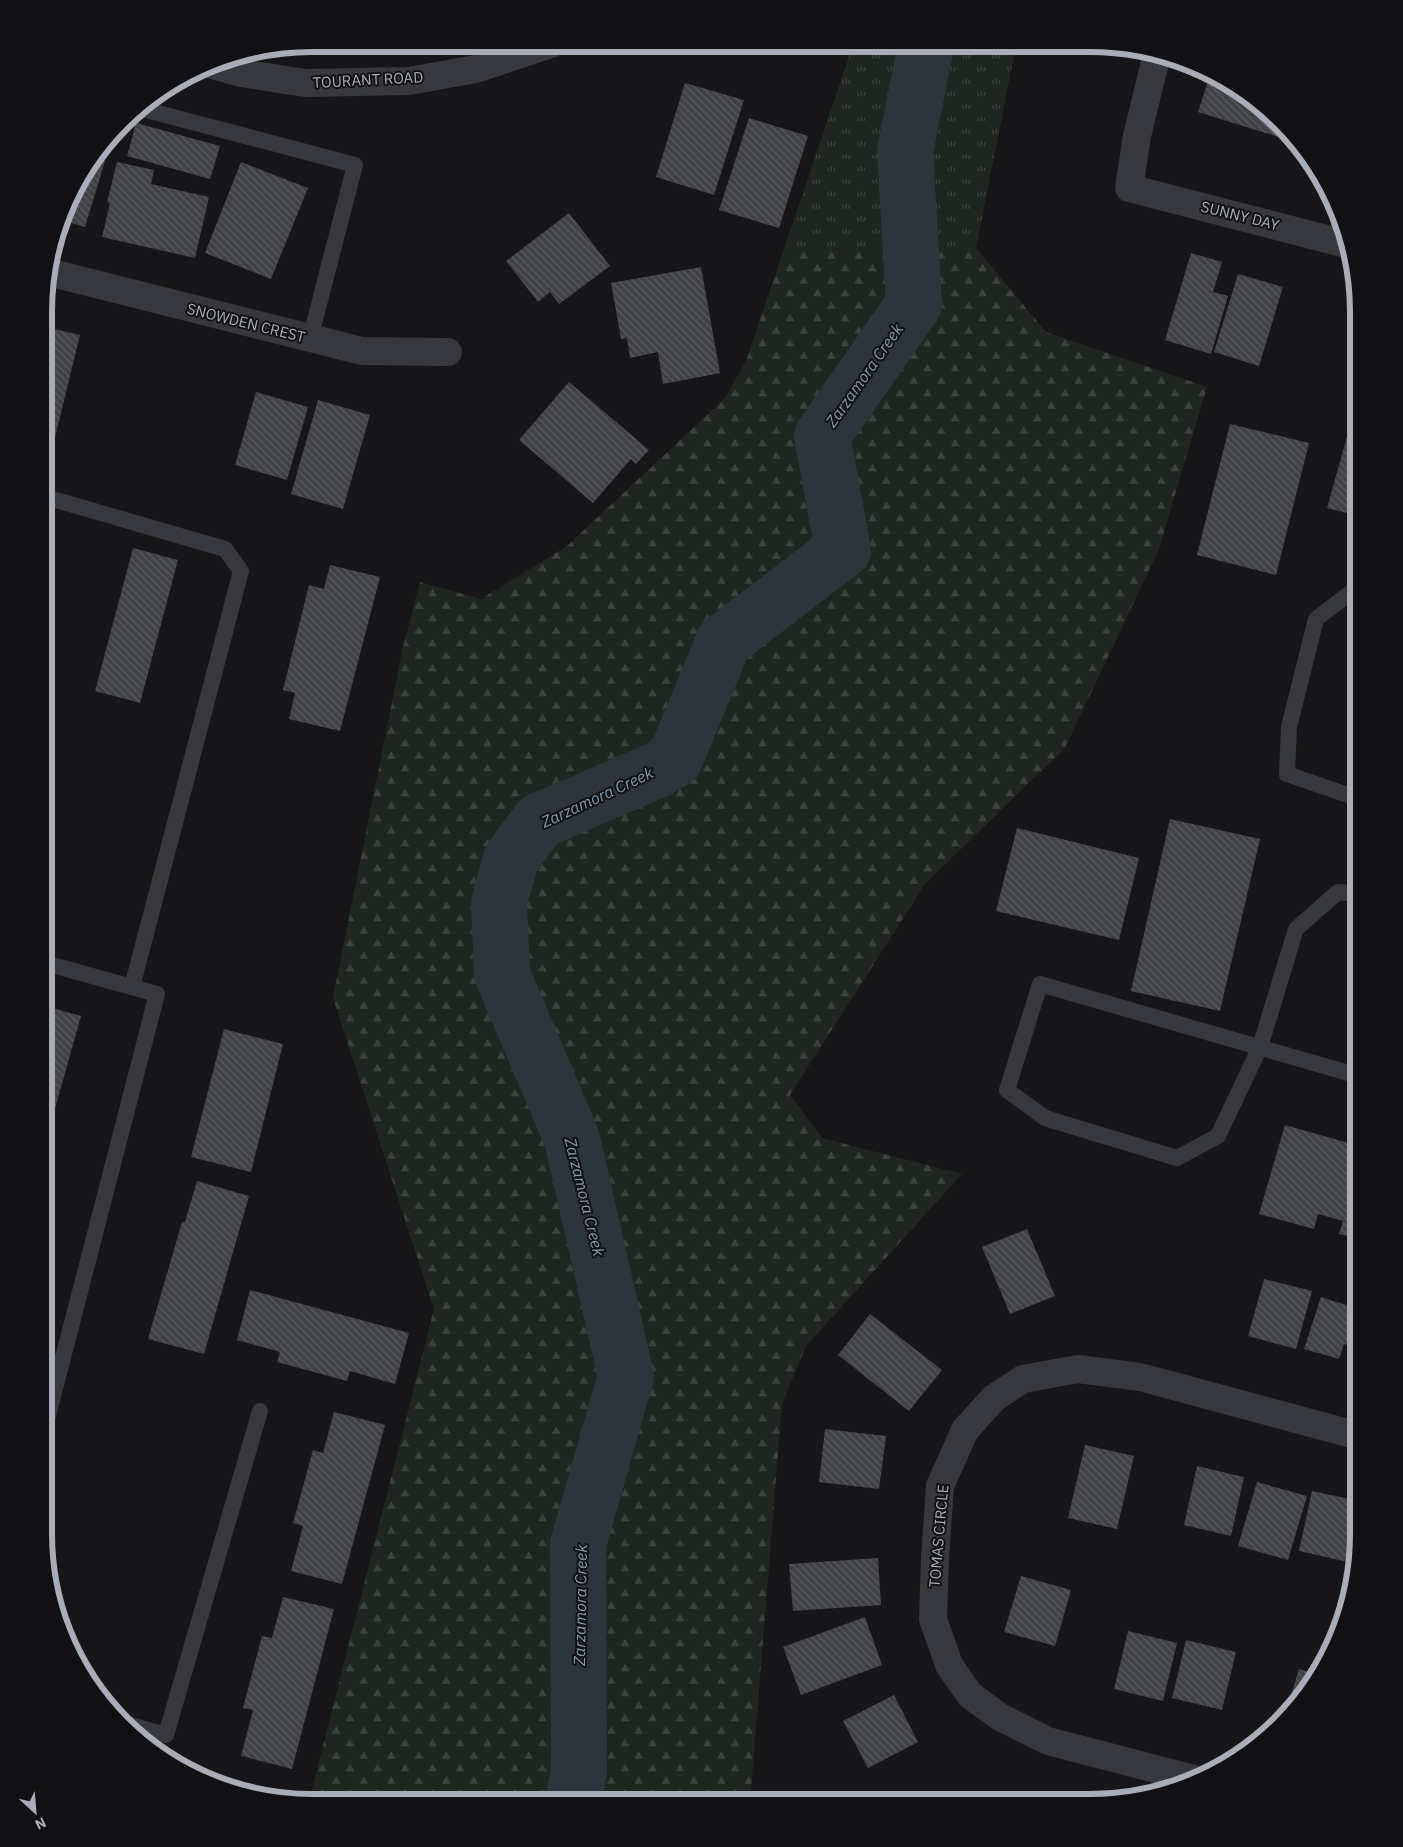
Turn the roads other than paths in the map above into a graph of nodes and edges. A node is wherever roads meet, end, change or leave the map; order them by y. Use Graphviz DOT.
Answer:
graph roads {
  1 [pos="527,52"];
  2 [pos="1155,60"];
  3 [pos="223,68"];
  4 [pos="149,111"];
  5 [pos="1341,243"];
  6 [pos="55,274"];
  7 [pos="310,339"];
  8 [pos="448,352"];
  9 [pos="52,500"];
  10 [pos="1350,593"];
  11 [pos="1350,796"];
  12 [pos="1350,893"];
  13 [pos="52,965"];
  14 [pos="132,987"];
  15 [pos="1260,1047"];
  16 [pos="1350,1073"];
  17 [pos="52,1401"];
  18 [pos="260,1411"];
  19 [pos="1350,1434"];
  20 [pos="138,1727"];
  21 [pos="1185,1777"];
  1 -- 3 [label="street, TOURANT ROAD"];
  2 -- 5 [label="street, SUNNY DAY"];
  4 -- 7 [label="lane"];
  6 -- 7 [label="street, SNOWDEN CREST"];
  7 -- 8 [label="street, SNOWDEN CREST"];
  9 -- 14 [label="lane"];
  10 -- 11 [label="lane"];
  12 -- 15 [label="lane"];
  13 -- 14 [label="lane"];
  14 -- 17 [label="lane"];
  15 -- 15 [label="lane"];
  15 -- 16 [label="lane"];
  18 -- 20 [label="lane"];
  19 -- 21 [label="street, TOMAS CIRCLE"];
}
